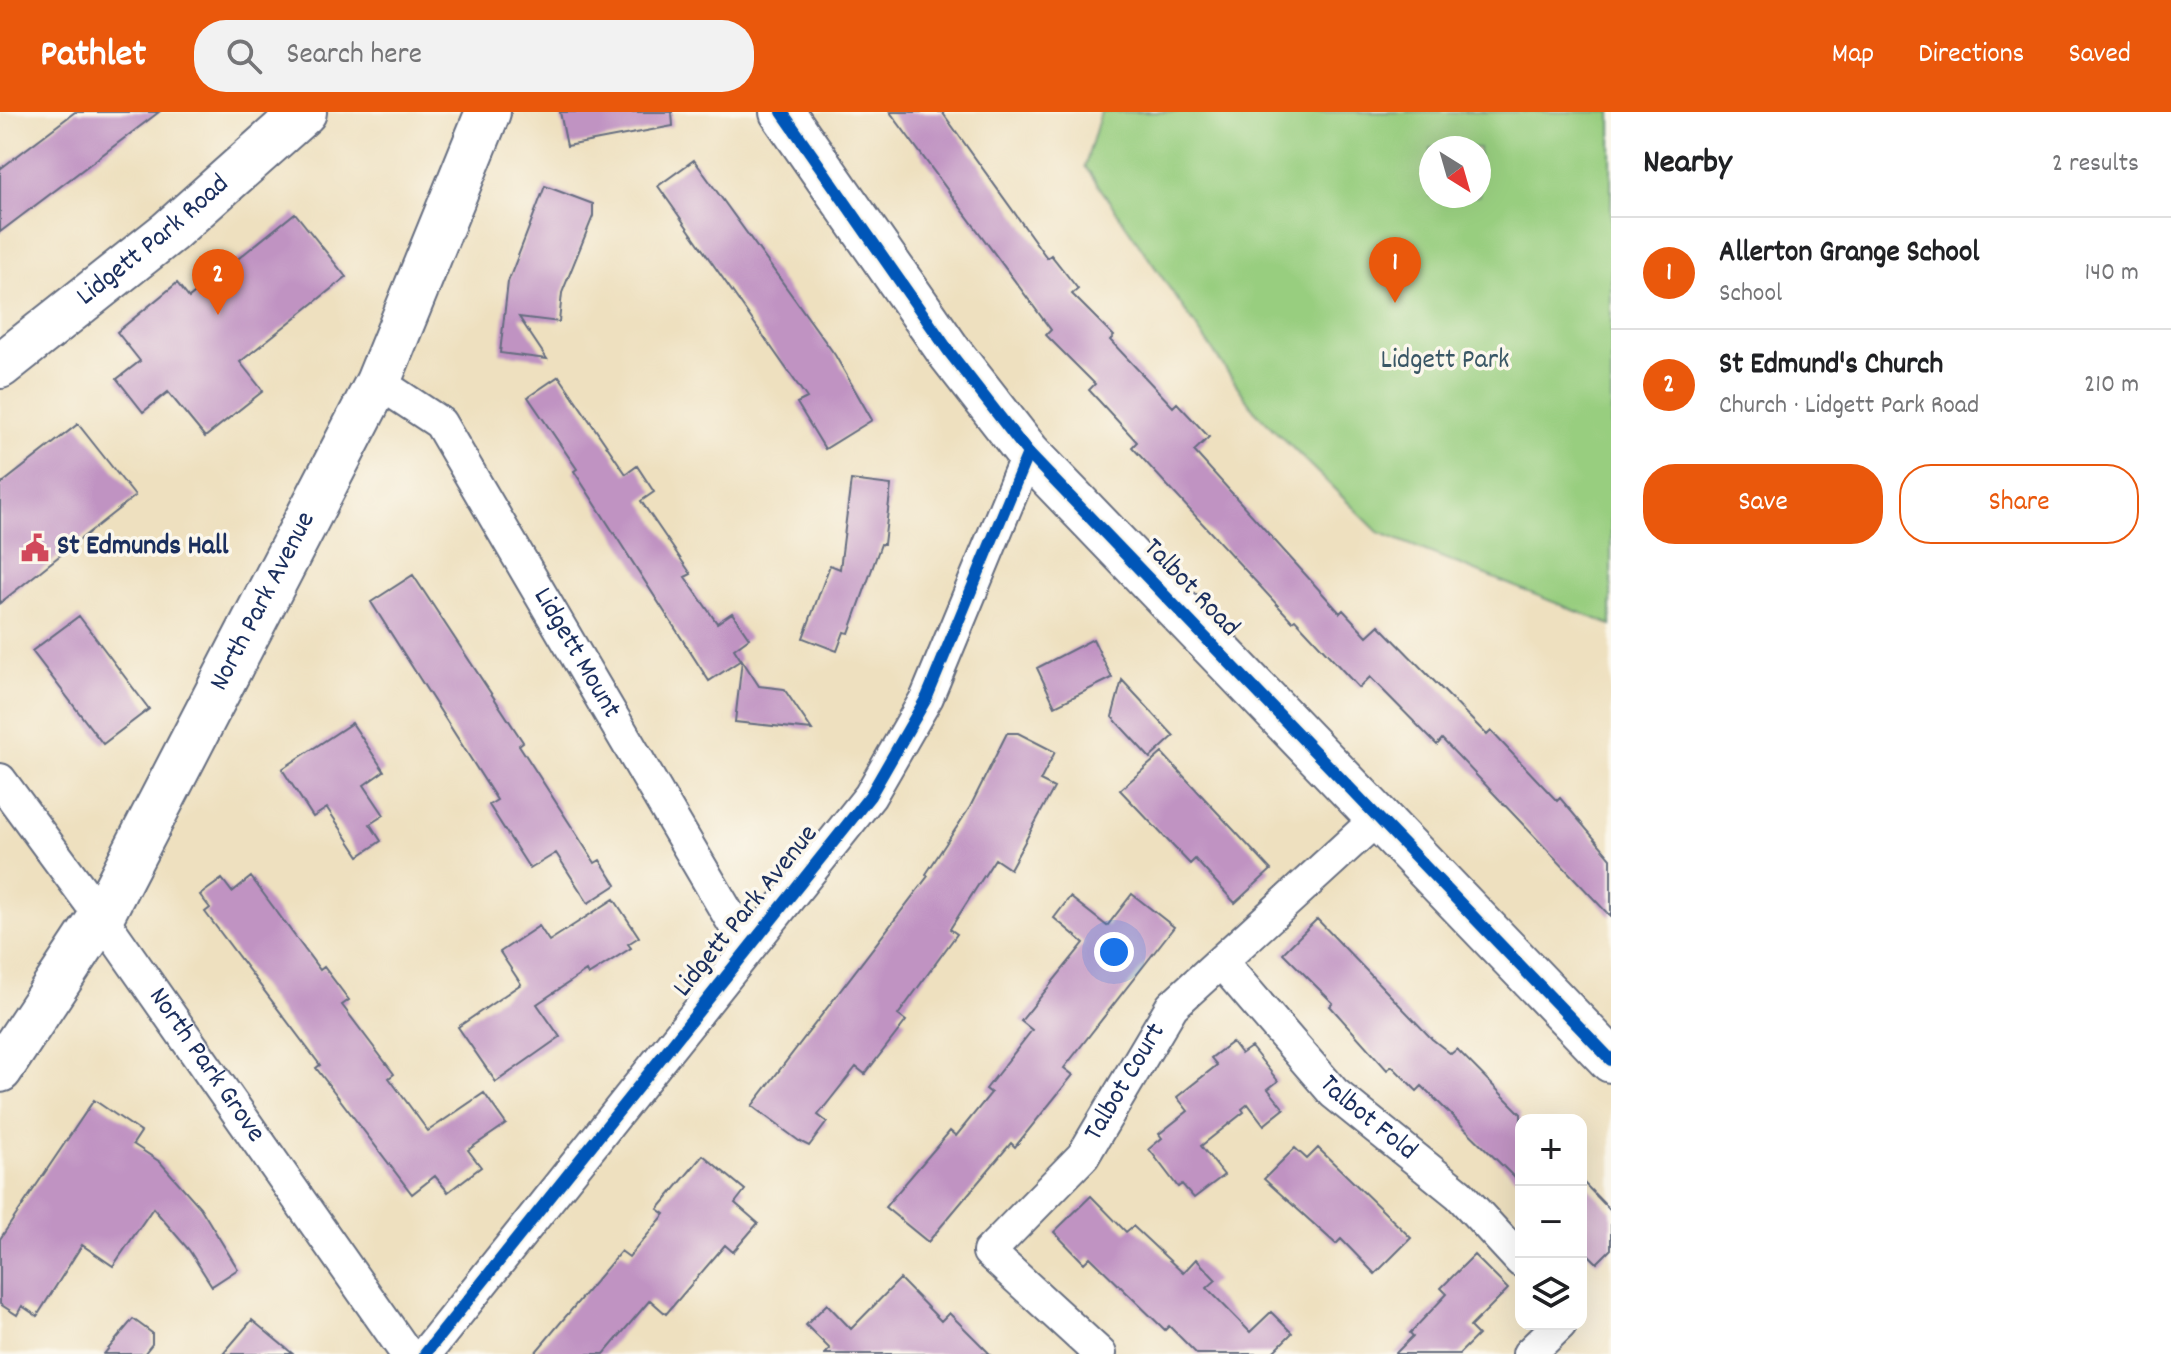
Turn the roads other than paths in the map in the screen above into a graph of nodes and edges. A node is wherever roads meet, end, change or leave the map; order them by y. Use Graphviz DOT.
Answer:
graph roads {
  1 [pos="304,112"];
  2 [pos="488,112"];
  3 [pos="782,112"];
  4 [pos="0,366"];
  5 [pos="378,382"];
  6 [pos="1028,453"];
  7 [pos="0,780"];
  8 [pos="1379,817"];
  9 [pos="101,917"];
  10 [pos="748,948"];
  11 [pos="1223,964"];
  12 [pos="1611,1060"];
  13 [pos="0,1070"];
  14 [pos="1518,1258"];
  15 [pos="1554,1330"];
  16 [pos="407,1354"];
  17 [pos="425,1354"];
  18 [pos="1100,1354"];
  19 [pos="1529,1354"];
  1 -- 4 [label="street, Lidgett Park Road"];
  2 -- 5 [label="street, North Park Avenue"];
  3 -- 6 [label="street, Talbot Road"];
  5 -- 9 [label="street, North Park Avenue"];
  5 -- 10 [label="street, Lidgett Mount"];
  6 -- 8 [label="street, Talbot Road"];
  6 -- 10 [label="street, Lidgett Park Avenue"];
  7 -- 9 [label="street, North Park Grove"];
  8 -- 11 [label="street, Talbot Court"];
  8 -- 12 [label="street, Talbot Road"];
  9 -- 13 [label="street, North Park Avenue"];
  9 -- 16 [label="street, North Park Grove"];
  10 -- 17 [label="street, Lidgett Park Avenue"];
  11 -- 14 [label="street, Talbot Fold"];
  11 -- 18 [label="street, Talbot Court"];
  15 -- 19 [label="street"];
}
